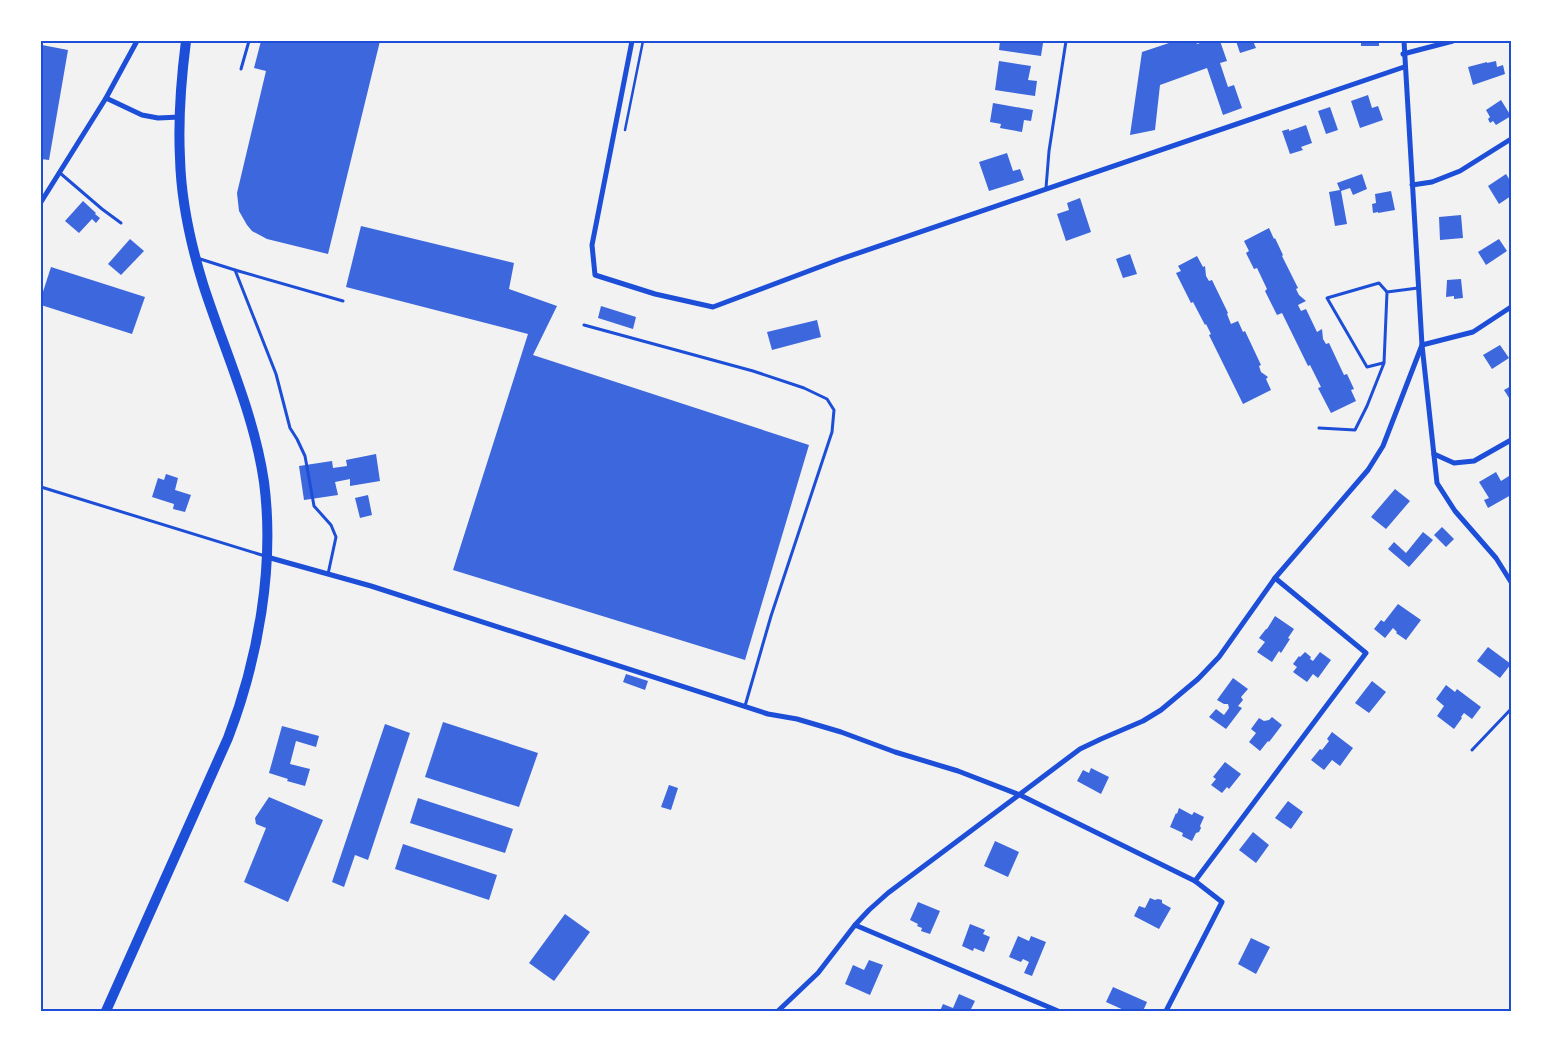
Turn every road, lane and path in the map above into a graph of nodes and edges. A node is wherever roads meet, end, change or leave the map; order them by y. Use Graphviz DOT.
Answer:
graph roads {
  1 [pos="137,41"];
  2 [pos="186,41"];
  3 [pos="249,41"];
  4 [pos="632,41"];
  5 [pos="643,41"];
  6 [pos="1066,41"];
  7 [pos="1404,41"];
  8 [pos="1453,41"];
  9 [pos="1403,54"];
  10 [pos="1404,67"];
  11 [pos="241,69"];
  12 [pos="106,98"];
  13 [pos="180,117"];
  14 [pos="624,134"];
  15 [pos="1511,139"];
  16 [pos="60,173"];
  17 [pos="1412,185"];
  18 [pos="1046,188"];
  19 [pos="41,202"];
  20 [pos="121,223"];
  21 [pos="196,257"];
  22 [pos="235,270"];
  23 [pos="1419,288"];
  24 [pos="1388,292"];
  25 [pos="343,301"];
  26 [pos="1511,307"];
  27 [pos="584,325"];
  28 [pos="1422,345"];
  29 [pos="1384,363"];
  30 [pos="1319,428"];
  31 [pos="1511,440"];
  32 [pos="1434,454"];
  33 [pos="41,487"];
  34 [pos="266,557"];
  35 [pos="328,574"];
  36 [pos="1275,578"];
  37 [pos="1511,582"];
  38 [pos="745,706"];
  39 [pos="1511,708"];
  40 [pos="1472,750"];
  41 [pos="1020,795"];
  42 [pos="1195,881"];
  43 [pos="855,925"];
  44 [pos="106,1011"];
  45 [pos="778,1011"];
  46 [pos="1058,1011"];
  47 [pos="1166,1011"];
  1 -- 12 [label="street"];
  2 -- 13 [label="main road"];
  3 -- 11 [label="lane"];
  4 -- 18 [label="street"];
  5 -- 14 [label="path"];
  6 -- 18 [label="lane"];
  7 -- 9 [label="street"];
  8 -- 9 [label="street"];
  9 -- 10 [label="street"];
  10 -- 17 [label="street"];
  10 -- 18 [label="street"];
  12 -- 13 [label="street"];
  12 -- 16 [label="street"];
  13 -- 21 [label="main road"];
  15 -- 17 [label="street"];
  16 -- 19 [label="street"];
  16 -- 20 [label="lane"];
  17 -- 23 [label="street"];
  21 -- 22 [label="lane"];
  21 -- 34 [label="main road"];
  22 -- 25 [label="lane"];
  22 -- 35 [label="lane"];
  23 -- 24 [label="lane"];
  23 -- 28 [label="street"];
  24 -- 29 [label="lane"];
  24 -- 29 [label="lane"];
  26 -- 28 [label="street"];
  27 -- 38 [label="lane"];
  28 -- 32 [label="street"];
  28 -- 36 [label="street"];
  29 -- 30 [label="lane"];
  31 -- 32 [label="street"];
  32 -- 37 [label="street"];
  33 -- 34 [label="lane"];
  34 -- 35 [label="street"];
  34 -- 44 [label="main road"];
  35 -- 38 [label="street"];
  36 -- 41 [label="street"];
  36 -- 42 [label="street"];
  38 -- 41 [label="street"];
  39 -- 40 [label="lane"];
  41 -- 42 [label="street"];
  41 -- 43 [label="street"];
  42 -- 47 [label="street"];
  43 -- 45 [label="street"];
  43 -- 46 [label="street"];
}
